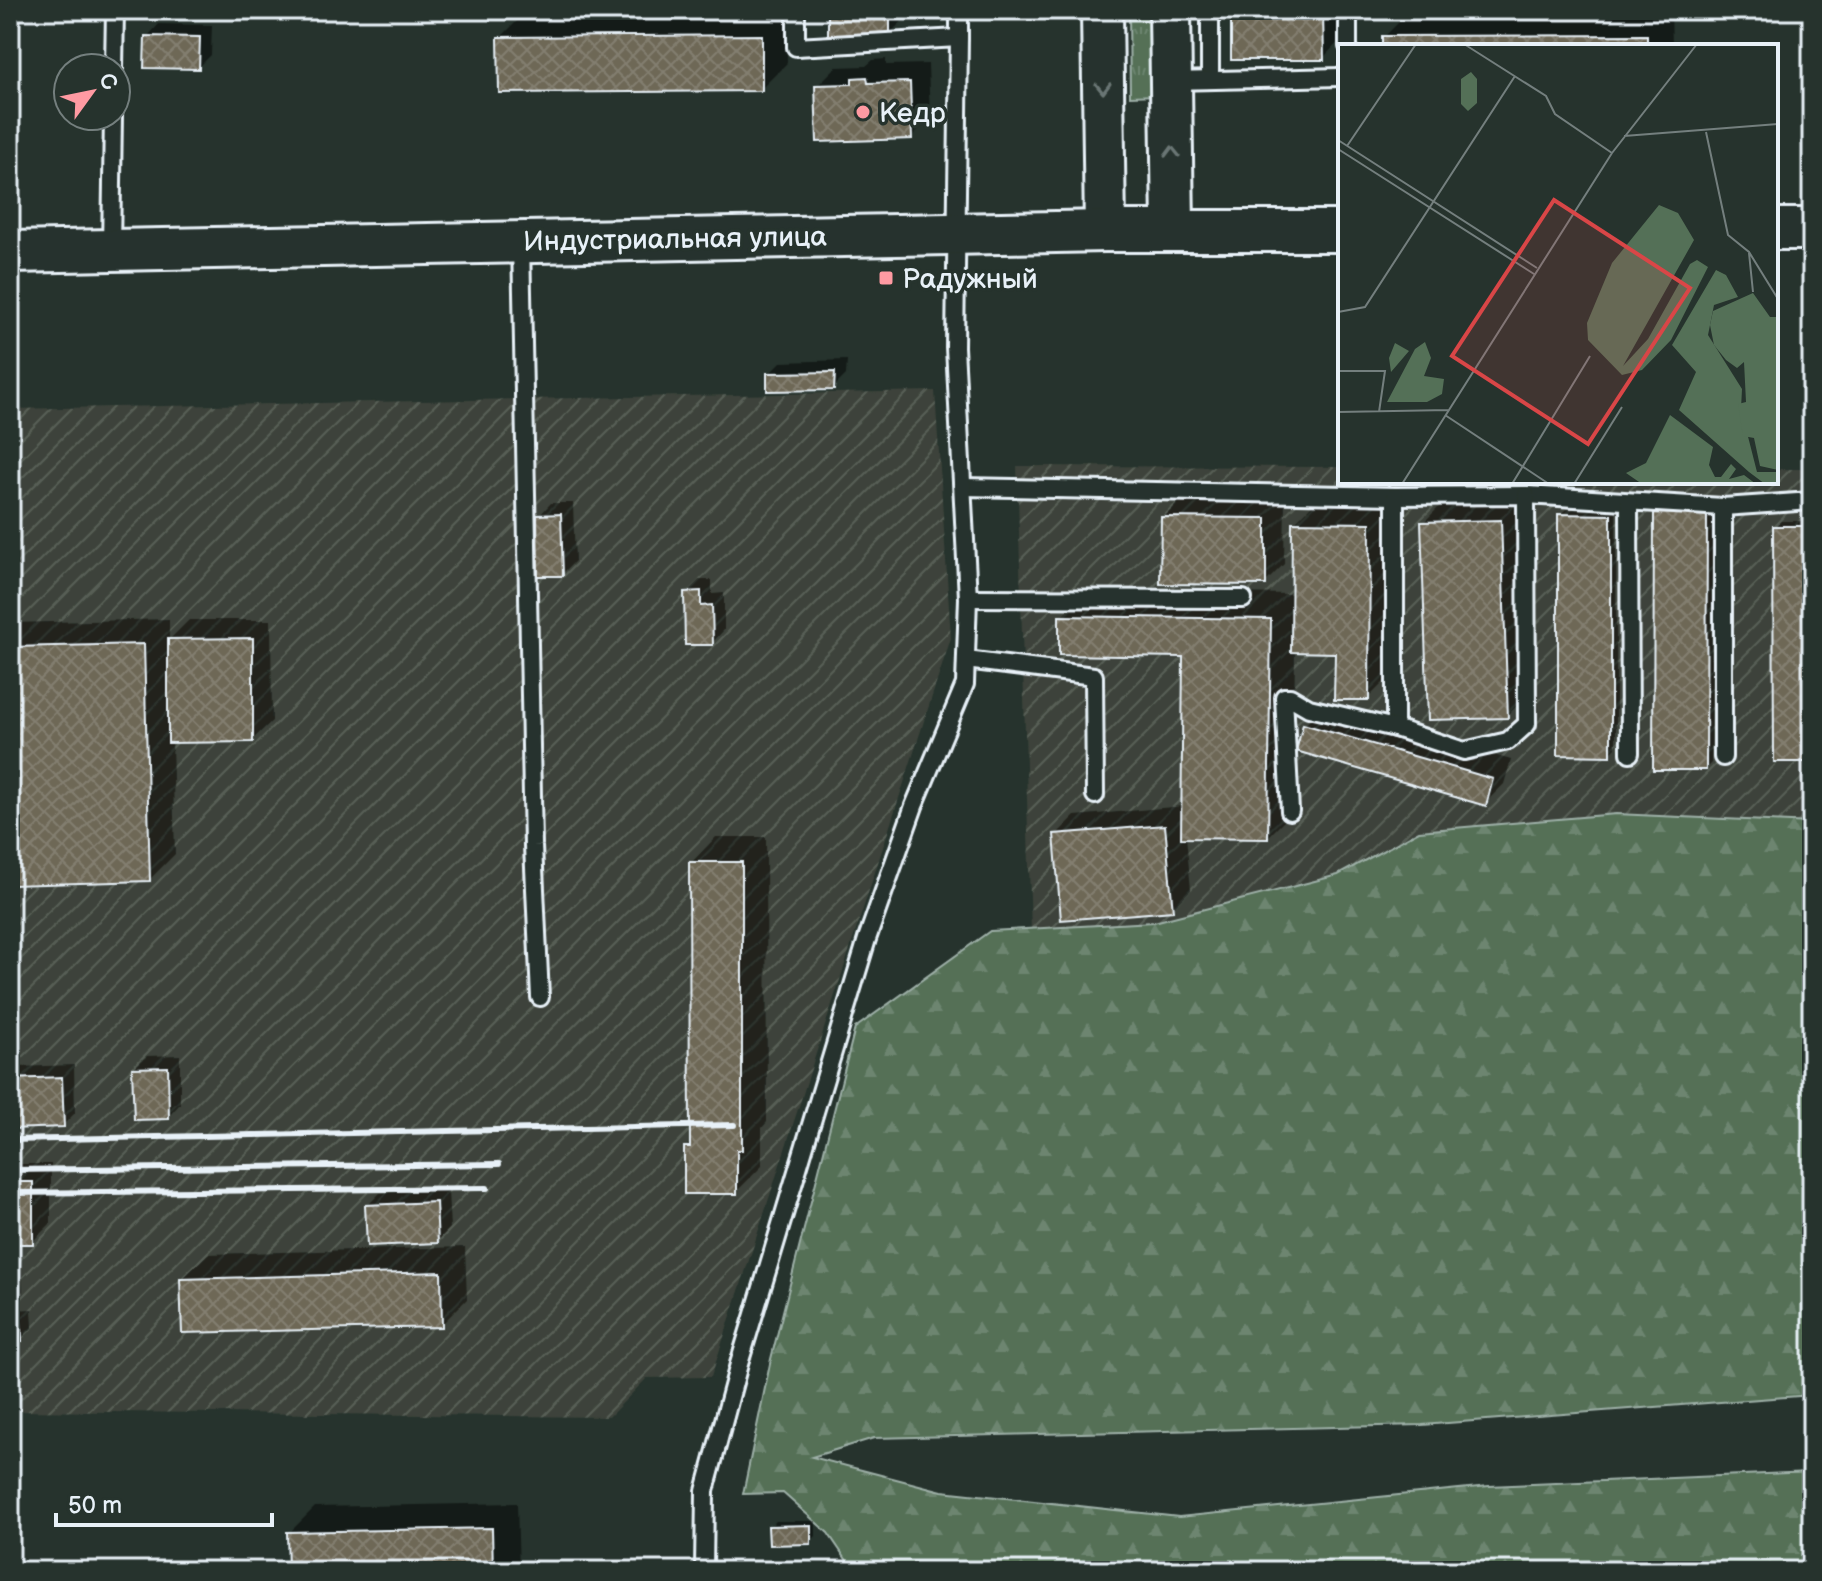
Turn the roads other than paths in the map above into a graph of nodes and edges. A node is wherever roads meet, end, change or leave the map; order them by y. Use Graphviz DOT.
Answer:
graph roads {
  1 [pos="115,10"];
  2 [pos="796,10"];
  3 [pos="959,10"];
  4 [pos="1102,10"];
  5 [pos="1170,10"];
  6 [pos="1210,10"];
  7 [pos="1348,10"];
  8 [pos="959,38"];
  9 [pos="1348,44"];
  10 [pos="114,52"];
  11 [pos="1338,77"];
  12 [pos="1210,80"];
  13 [pos="1171,81"];
  14 [pos="113,132"];
  15 [pos="1778,229"];
  16 [pos="1812,229"];
  17 [pos="1173,230"];
  18 [pos="1105,231"];
  19 [pos="1338,231"];
  20 [pos="956,234"];
  21 [pos="520,241"];
  22 [pos="111,249"];
  23 [pos="10,252"];
  24 [pos="963,487"];
  25 [pos="1526,495"];
  26 [pos="1395,496"];
  27 [pos="1812,501"];
  28 [pos="1629,503"];
  29 [pos="1723,507"];
  30 [pos="968,598"];
  31 [pos="1243,599"];
  32 [pos="966,660"];
  33 [pos="1395,728"];
  34 [pos="1630,753"];
  35 [pos="1723,757"];
  36 [pos="1095,795"];
  37 [pos="1290,811"];
  38 [pos="540,997"];
  39 [pos="704,1571"];
  1 -- 10 [label="lane"];
  2 -- 8 [label="lane"];
  3 -- 8 [label="lane"];
  4 -- 18 [label="street, one-way"];
  5 -- 13 [label="street"];
  6 -- 12 [label="lane"];
  7 -- 9 [label="lane"];
  8 -- 20 [label="lane"];
  11 -- 12 [label="lane"];
  12 -- 13 [label="lane"];
  17 -- 13 [label="street, one-way"];
  14 -- 22 [label="lane"];
  15 -- 16 [label="street"];
  17 -- 18 [label="street, Индустриальная улица"];
  17 -- 19 [label="street, Индустриальная улица"];
  18 -- 20 [label="street, Индустриальная улица"];
  20 -- 21 [label="street, Индустриальная улица"];
  20 -- 24 [label="lane"];
  21 -- 22 [label="street, Индустриальная улица"];
  21 -- 38 [label="lane"];
  22 -- 23 [label="street, Индустриальная улица"];
  24 -- 26 [label="lane"];
  24 -- 30 [label="lane"];
  25 -- 26 [label="lane"];
  25 -- 28 [label="lane"];
  25 -- 33 [label="lane"];
  26 -- 33 [label="lane"];
  27 -- 29 [label="lane"];
  28 -- 29 [label="lane"];
  28 -- 34 [label="lane"];
  29 -- 35 [label="lane"];
  30 -- 31 [label="lane"];
  30 -- 32 [label="lane"];
  32 -- 36 [label="lane"];
  32 -- 39 [label="lane"];
  33 -- 37 [label="lane"];
}
